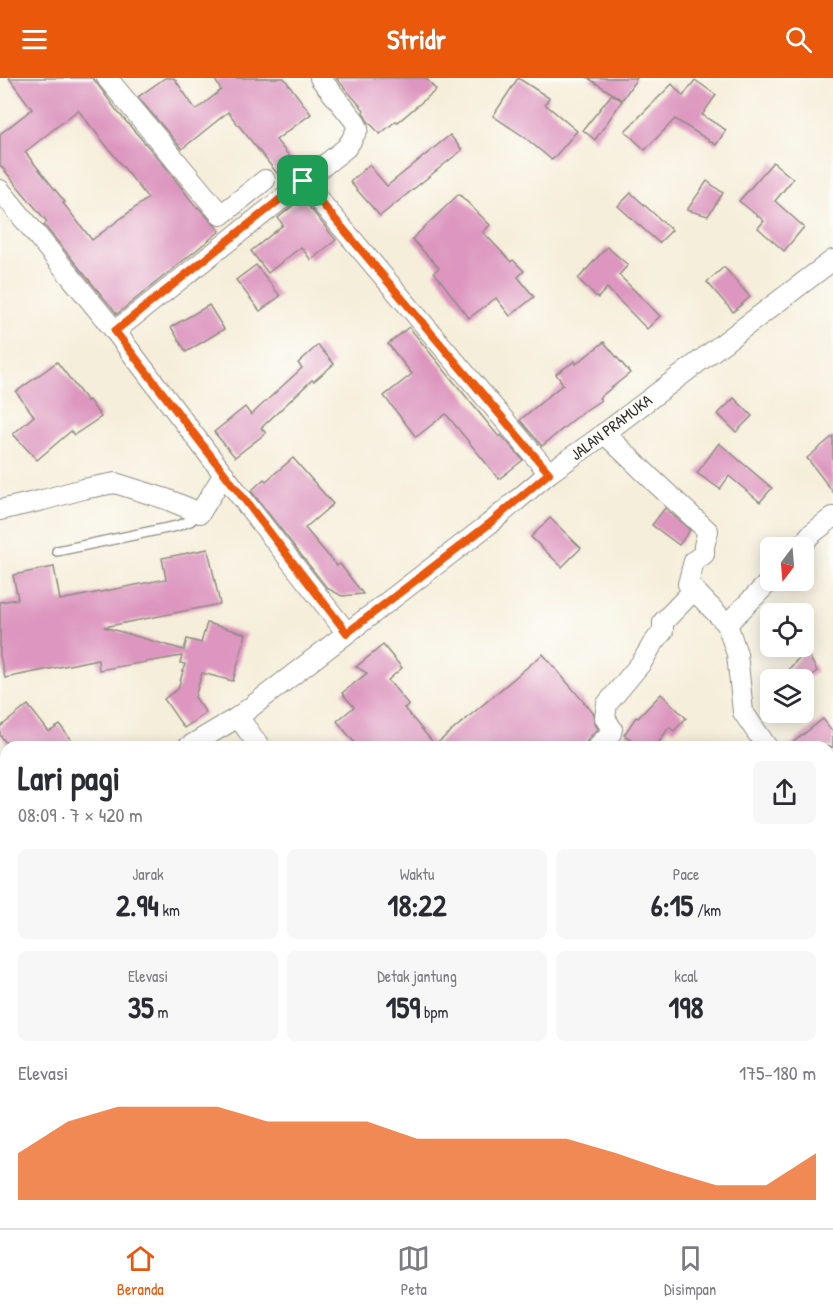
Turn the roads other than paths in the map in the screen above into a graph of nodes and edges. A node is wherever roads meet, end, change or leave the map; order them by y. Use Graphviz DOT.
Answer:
graph roads {
  1 [pos="107,78"];
  2 [pos="320,78"];
  3 [pos="265,180"];
  4 [pos="303,181"];
  5 [pos="0,190"];
  6 [pos="833,260"];
  7 [pos="115,331"];
  8 [pos="604,433"];
  9 [pos="549,473"];
  10 [pos="224,474"];
  11 [pos="0,510"];
  12 [pos="200,513"];
  13 [pos="833,517"];
  14 [pos="808,537"];
  15 [pos="57,551"];
  16 [pos="694,590"];
  17 [pos="760,591"];
  18 [pos="728,624"];
  19 [pos="347,633"];
  20 [pos="238,717"];
  21 [pos="198,741"];
  22 [pos="256,741"];
  23 [pos="603,741"];
  24 [pos="763,741"];
  1 -- 3 [label="street"];
  2 -- 4 [label="street"];
  4 -- 7 [label="street"];
  4 -- 9 [label="street"];
  5 -- 7 [label="street"];
  6 -- 8 [label="street, JALAN PRAMUKA"];
  7 -- 10 [label="street"];
  8 -- 9 [label="street, JALAN PRAMUKA"];
  8 -- 16 [label="street"];
  9 -- 19 [label="street, JALAN PRAMUKA"];
  10 -- 12 [label="street"];
  10 -- 19 [label="street"];
  11 -- 12 [label="street"];
  12 -- 15 [label="lane"];
  13 -- 14 [label="street"];
  16 -- 18 [label="street"];
  16 -- 23 [label="street"];
  17 -- 18 [label="street"];
  18 -- 24 [label="street"];
  19 -- 20 [label="street, JALAN PRAMUKA"];
  20 -- 21 [label="street, JALAN PRAMUKA"];
  20 -- 22 [label="street"];
}
